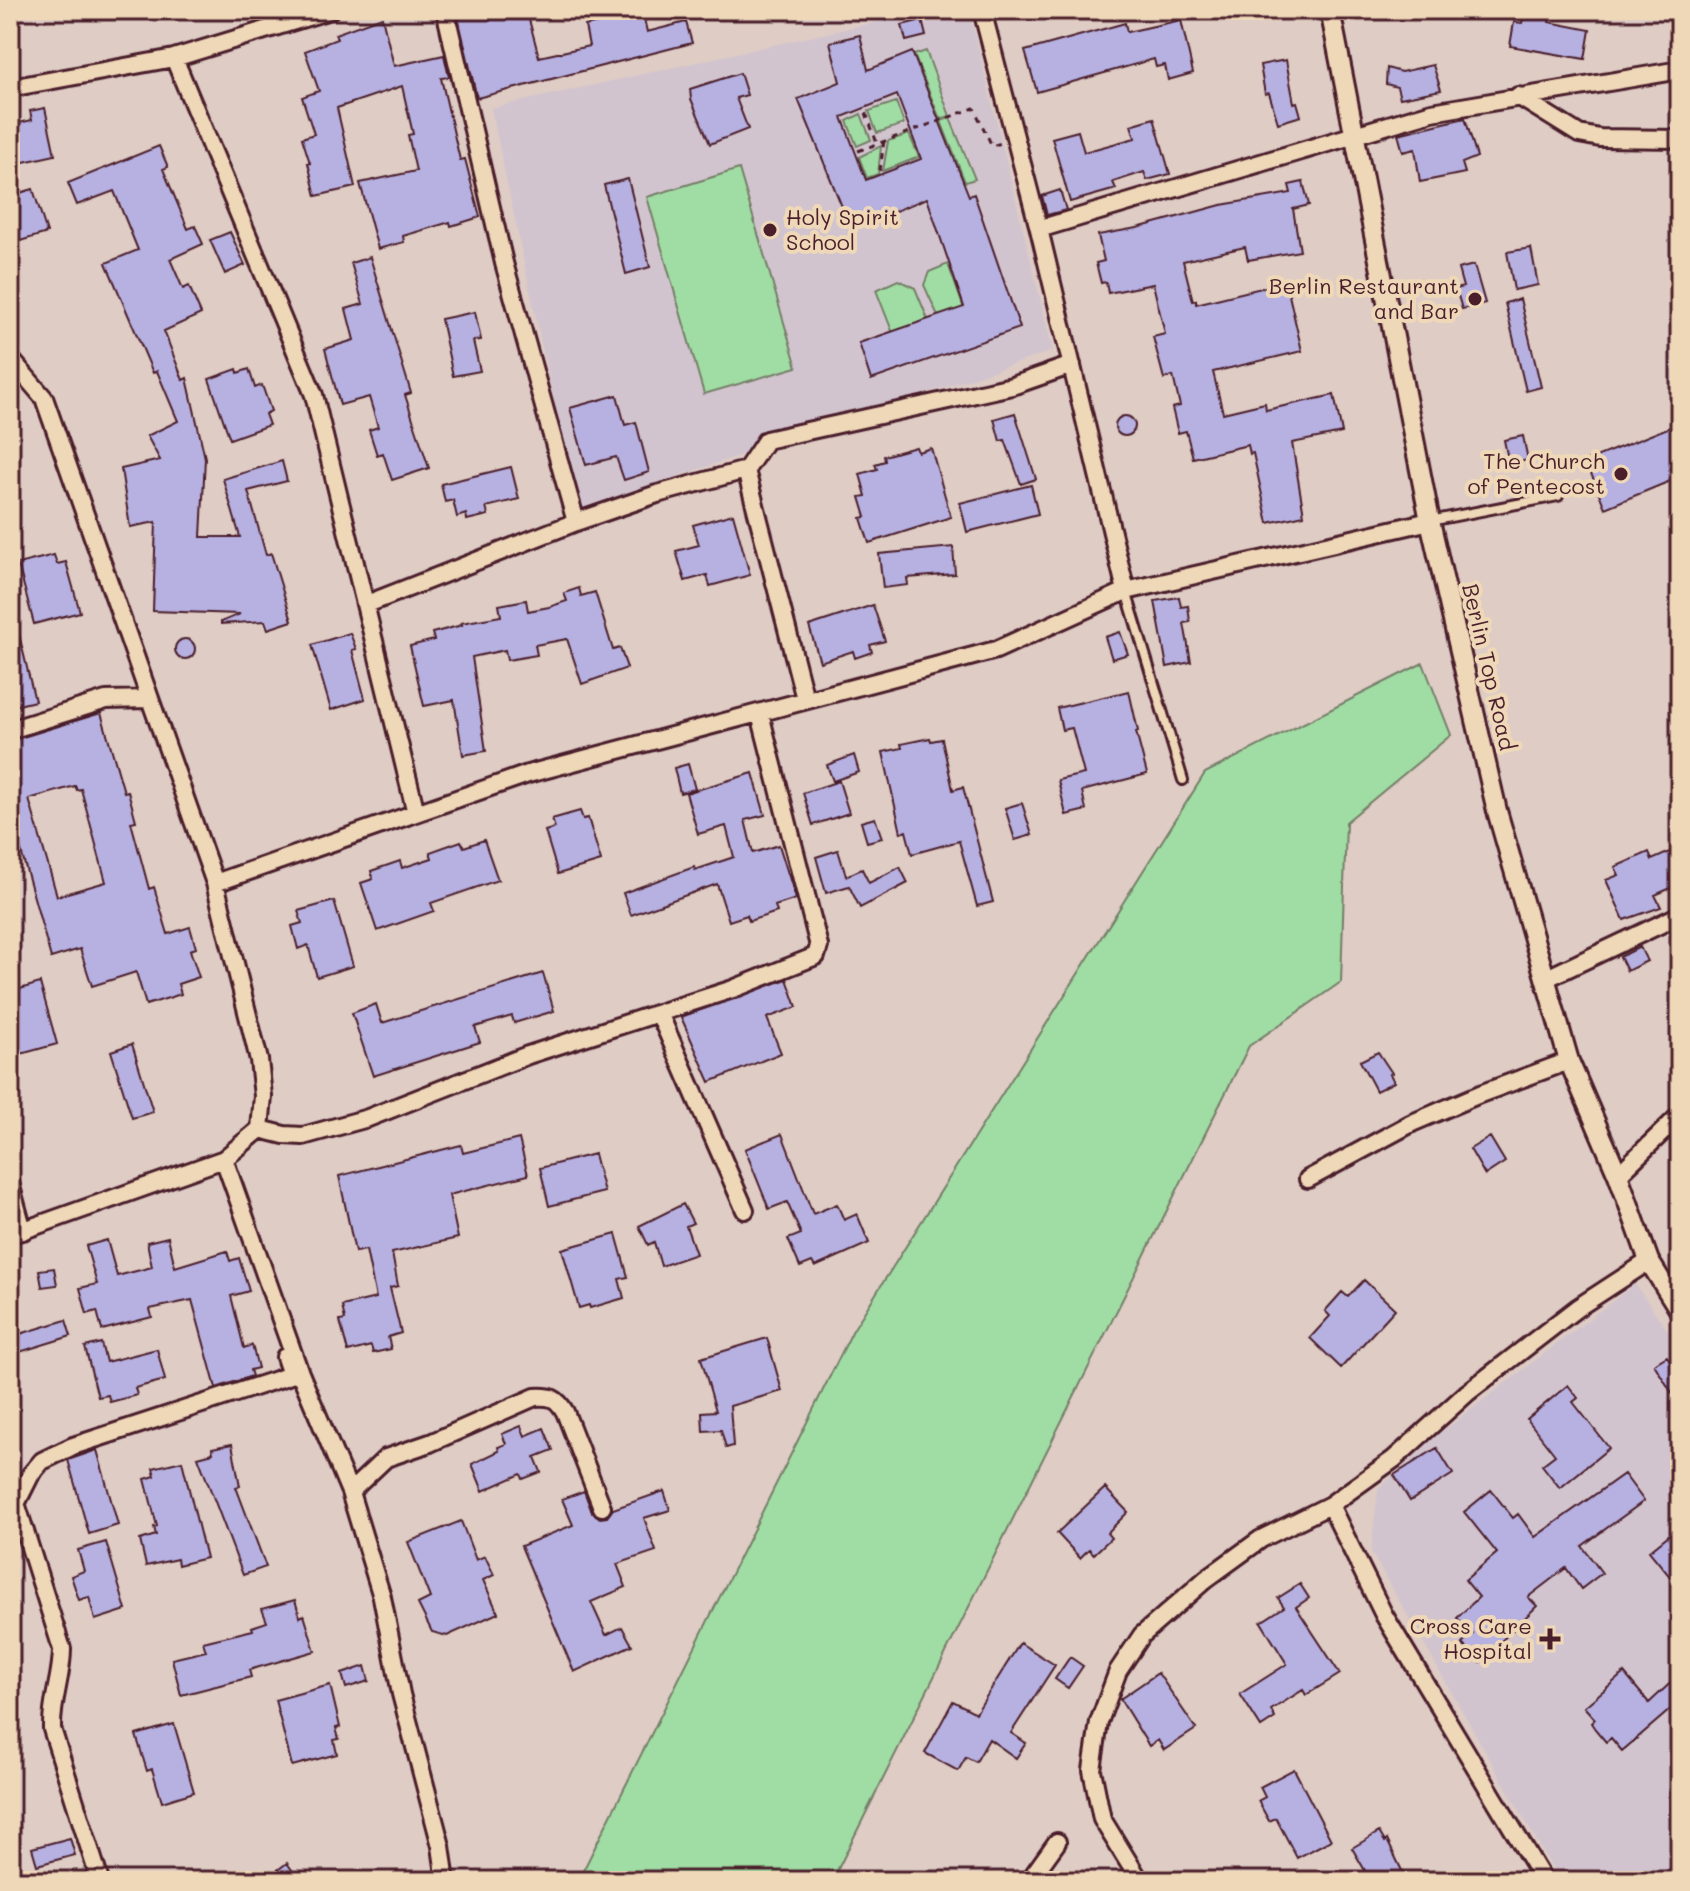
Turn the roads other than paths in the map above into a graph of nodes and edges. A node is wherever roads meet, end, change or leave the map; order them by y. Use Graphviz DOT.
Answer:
graph roads {
  1 [pos="445,10"];
  2 [pos="982,10"];
  3 [pos="1330,10"];
  4 [pos="324,11"];
  5 [pos="174,58"];
  6 [pos="1680,70"];
  7 [pos="10,88"];
  8 [pos="1518,96"];
  9 [pos="1356,135"];
  10 [pos="1680,139"];
  11 [pos="1039,229"];
  12 [pos="10,358"];
  13 [pos="1072,365"];
  14 [pos="746,470"];
  15 [pos="1558,496"];
  16 [pos="1430,521"];
  17 [pos="576,522"];
  18 [pos="1126,591"];
  19 [pos="367,604"];
  20 [pos="150,699"];
  21 [pos="805,699"];
  22 [pos="760,714"];
  23 [pos="10,730"];
  24 [pos="1183,780"];
  25 [pos="416,813"];
  26 [pos="215,883"];
  27 [pos="1680,915"];
  28 [pos="1545,979"];
  29 [pos="659,1013"];
  30 [pos="1569,1061"];
  31 [pos="1680,1115"];
  32 [pos="260,1129"];
  33 [pos="224,1159"];
  34 [pos="1618,1175"];
  35 [pos="1308,1179"];
  36 [pos="10,1183"];
  37 [pos="745,1210"];
  38 [pos="16,1233"];
  39 [pos="1649,1261"];
  40 [pos="1680,1311"];
  41 [pos="10,1484"];
  42 [pos="350,1492"];
  43 [pos="1330,1505"];
  44 [pos="602,1507"];
  45 [pos="14,1510"];
  46 [pos="1057,1842"];
  47 [pos="100,1881"];
  48 [pos="446,1881"];
  49 [pos="1029,1881"];
  50 [pos="1140,1881"];
  51 [pos="1544,1881"];
  1 -- 17 [label="street"];
  2 -- 11 [label="street"];
  3 -- 9 [label="street, Berlin Top Road"];
  4 -- 5 [label="street"];
  5 -- 7 [label="street"];
  5 -- 19 [label="street"];
  6 -- 8 [label="street"];
  8 -- 9 [label="street"];
  8 -- 10 [label="street"];
  9 -- 11 [label="street"];
  9 -- 16 [label="street, Berlin Top Road"];
  11 -- 13 [label="street"];
  12 -- 20 [label="street"];
  13 -- 14 [label="street"];
  13 -- 18 [label="street"];
  14 -- 17 [label="street"];
  14 -- 21 [label="street"];
  15 -- 16 [label="lane"];
  16 -- 18 [label="street"];
  16 -- 28 [label="street, Berlin Top Road"];
  17 -- 19 [label="street"];
  18 -- 21 [label="street"];
  18 -- 24 [label="lane"];
  19 -- 25 [label="street"];
  20 -- 23 [label="street"];
  20 -- 26 [label="street"];
  21 -- 22 [label="street"];
  22 -- 25 [label="street"];
  22 -- 29 [label="street"];
  25 -- 26 [label="street"];
  26 -- 32 [label="street"];
  27 -- 28 [label="street"];
  28 -- 30 [label="street, Berlin Top Road"];
  29 -- 32 [label="street"];
  29 -- 37 [label="street"];
  30 -- 34 [label="street, Berlin Top Road"];
  30 -- 35 [label="street"];
  31 -- 34 [label="street"];
  32 -- 33 [label="street"];
  33 -- 38 [label="street"];
  33 -- 42 [label="street"];
  33 -- 45 [label="street"];
  34 -- 39 [label="street, Berlin Top Road"];
  36 -- 38 [label="street"];
  39 -- 40 [label="street, Berlin Top Road"];
  39 -- 43 [label="street"];
  41 -- 45 [label="street"];
  42 -- 44 [label="street"];
  42 -- 48 [label="street"];
  43 -- 50 [label="street"];
  43 -- 51 [label="street"];
  45 -- 47 [label="street"];
  46 -- 49 [label="street"];
}
